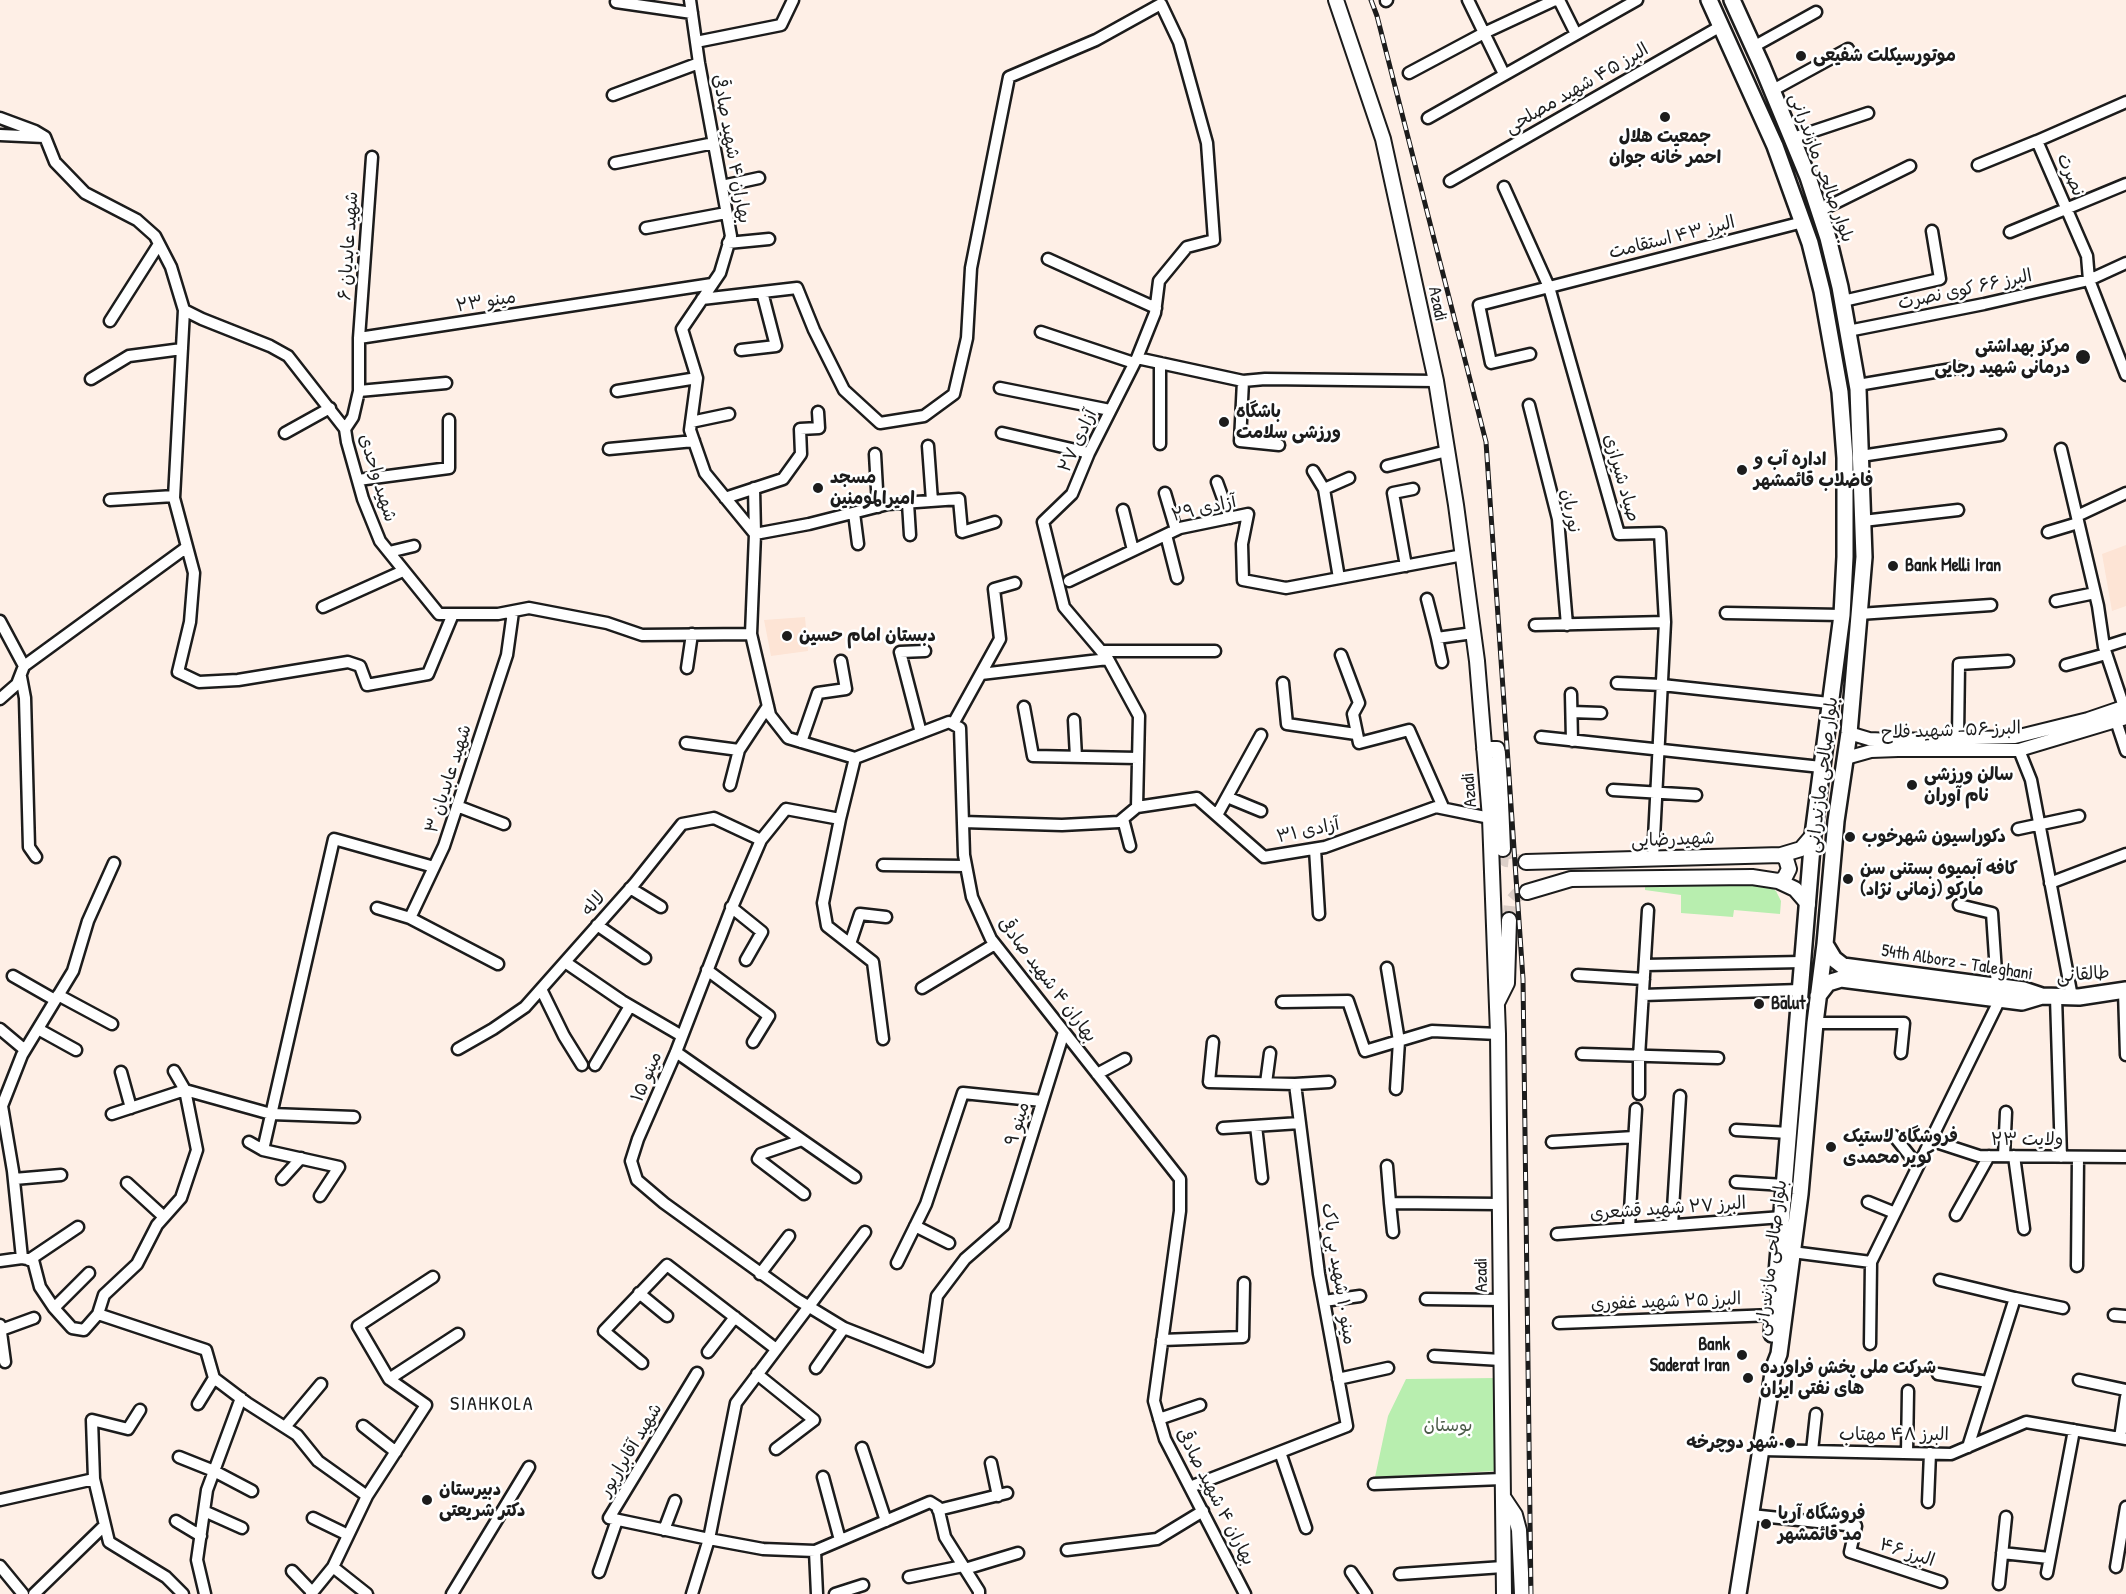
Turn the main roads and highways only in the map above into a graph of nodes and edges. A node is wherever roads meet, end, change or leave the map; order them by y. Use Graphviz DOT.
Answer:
graph roads {
  1 [pos="1336,0"];
  2 [pos="1709,0"];
  3 [pos="1734,5"];
  4 [pos="1719,22"];
  5 [pos="1762,66"];
  6 [pos="1743,75"];
  7 [pos="1484,749"];
  8 [pos="1813,835"];
  9 [pos="1503,849"];
  10 [pos="1781,855"];
  11 [pos="1570,861"];
  12 [pos="1526,862"];
  13 [pos="1571,879"];
  14 [pos="1778,882"];
  15 [pos="1527,892"];
  16 [pos="1808,904"];
  17 [pos="1509,920"];
  18 [pos="1825,944"];
  19 [pos="1849,973"];
  20 [pos="2125,990"];
  21 [pos="1818,996"];
  22 [pos="2049,997"];
  23 [pos="1497,1003"];
  24 [pos="1774,1367"];
  25 [pos="1503,1497"];
  26 [pos="1504,1594"];
  27 [pos="1522,1594"];
  28 [pos="1738,1594"];
  1 -- 7 [label="main road, Azadi"];
  2 -- 4 [label="main road, بلوار صالحی مازندرانی"];
  3 -- 4 [label="main road"];
  3 -- 5 [label="main road, بلوار صالحی مازندرانی"];
  4 -- 6 [label="main road, بلوار صالحی مازندرانی"];
  5 -- 6 [label="main road"];
  5 -- 18 [label="main road, بلوار صالحی مازندرانی"];
  6 -- 8 [label="main road, بلوار صالحی مازندرانی"];
  7 -- 9 [label="main road"];
  7 -- 23 [label="main road, Azadi"];
  8 -- 10 [label="main road, شهیدرضایی"];
  8 -- 16 [label="main road, بلوار صالحی مازندرانی"];
  10 -- 11 [label="main road, شهیدرضایی"];
  10 -- 14 [label="main road"];
  11 -- 12 [label="main road, شهیدرضایی"];
  11 -- 13 [label="main road"];
  13 -- 14 [label="main road, شهیدرضایی"];
  13 -- 15 [label="main road, شهیدرضایی"];
  14 -- 16 [label="main road, شهیدرضایی"];
  16 -- 24 [label="main road, بلوار صالحی مازندرانی"];
  17 -- 23 [label="main road"];
  18 -- 19 [label="main road"];
  18 -- 21 [label="main road, بلوار صالحی مازندرانی"];
  19 -- 21 [label="main road"];
  19 -- 22 [label="main road, 54th Alborz - Taleghani"];
  20 -- 22 [label="main road, طالقانی"];
  21 -- 24 [label="main road, بلوار صالحی مازندرانی"];
  23 -- 25 [label="main road, Azadi"];
  24 -- 28 [label="main road"];
  25 -- 26 [label="main road, Azadi"];
  25 -- 27 [label="main road"];
}
